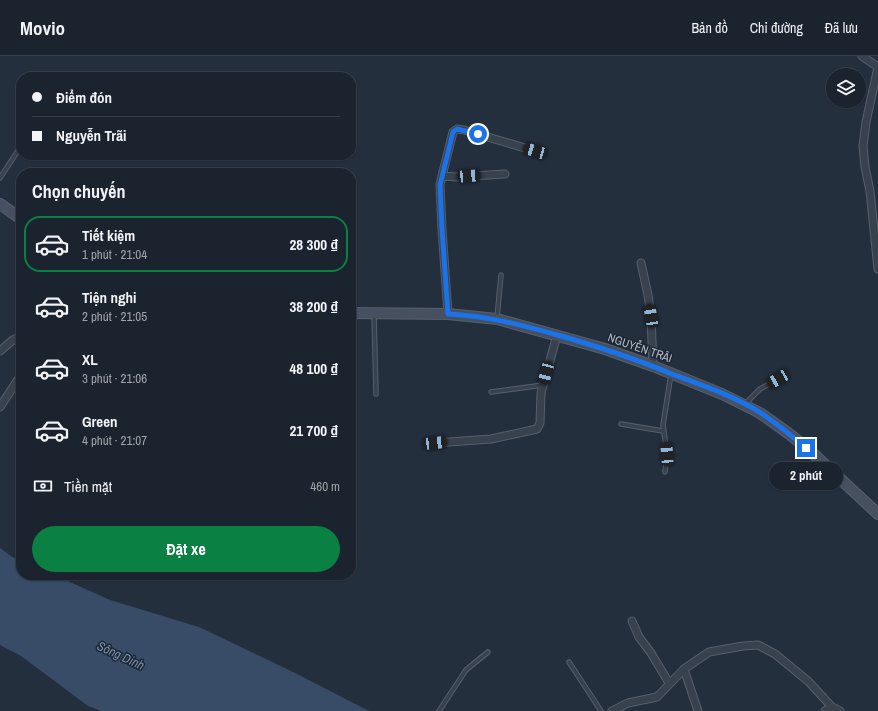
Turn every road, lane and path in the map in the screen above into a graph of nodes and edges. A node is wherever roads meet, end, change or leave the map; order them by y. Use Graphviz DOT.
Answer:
graph roads {
  1 [pos="862,56"];
  2 [pos="878,67"];
  3 [pos="535,151"];
  4 [pos="16,154"];
  5 [pos="505,174"];
  6 [pos="442,176"];
  7 [pos="0,178"];
  8 [pos="0,204"];
  9 [pos="16,215"];
  10 [pos="877,254"];
  11 [pos="641,263"];
  12 [pos="878,269"];
  13 [pos="501,275"];
  14 [pos="356,313"];
  15 [pos="374,313"];
  16 [pos="448,314"];
  17 [pos="497,319"];
  18 [pos="557,335"];
  19 [pos="16,338"];
  20 [pos="0,351"];
  21 [pos="653,366"];
  22 [pos="671,373"];
  23 [pos="778,379"];
  24 [pos="15,385"];
  25 [pos="543,385"];
  26 [pos="491,392"];
  27 [pos="376,394"];
  28 [pos="744,404"];
  29 [pos="0,407"];
  30 [pos="621,424"];
  31 [pos="663,431"];
  32 [pos="435,443"];
  33 [pos="665,472"];
  34 [pos="878,514"];
  35 [pos="632,621"];
  36 [pos="488,652"];
  37 [pos="569,662"];
  38 [pos="684,669"];
  39 [pos="669,683"];
  40 [pos="832,707"];
  41 [pos="439,711"];
  42 [pos="601,711"];
  43 [pos="612,711"];
  44 [pos="698,711"];
  45 [pos="825,711"];
  46 [pos="840,711"];
  1 -- 2 [label="street"];
  2 -- 10 [label="street"];
  3 -- 6 [label="street"];
  4 -- 7 [label="lane"];
  5 -- 6 [label="street"];
  6 -- 16 [label="street"];
  8 -- 9 [label="main road"];
  10 -- 12 [label="street"];
  11 -- 21 [label="street"];
  13 -- 17 [label="lane"];
  14 -- 15 [label="main road, NGUYỄN TRÃI"];
  15 -- 16 [label="main road, NGUYỄN TRÃI"];
  15 -- 27 [label="lane"];
  16 -- 17 [label="main road, NGUYỄN TRÃI"];
  17 -- 18 [label="main road, NGUYỄN TRÃI"];
  18 -- 21 [label="main road, NGUYỄN TRÃI"];
  18 -- 25 [label="street"];
  19 -- 20 [label="street"];
  21 -- 22 [label="main road, NGUYỄN TRÃI"];
  22 -- 28 [label="main road, NGUYỄN TRÃI"];
  22 -- 31 [label="lane"];
  23 -- 28 [label="lane"];
  24 -- 29 [label="street"];
  25 -- 26 [label="lane"];
  25 -- 32 [label="street"];
  28 -- 34 [label="main road, NGUYỄN TRÃI"];
  30 -- 31 [label="lane"];
  31 -- 33 [label="lane"];
  35 -- 39 [label="street"];
  36 -- 41 [label="lane"];
  37 -- 42 [label="lane"];
  38 -- 39 [label="street"];
  38 -- 40 [label="street"];
  38 -- 44 [label="street"];
  39 -- 43 [label="street"];
  40 -- 45 [label="street"];
  40 -- 46 [label="street"];
}
